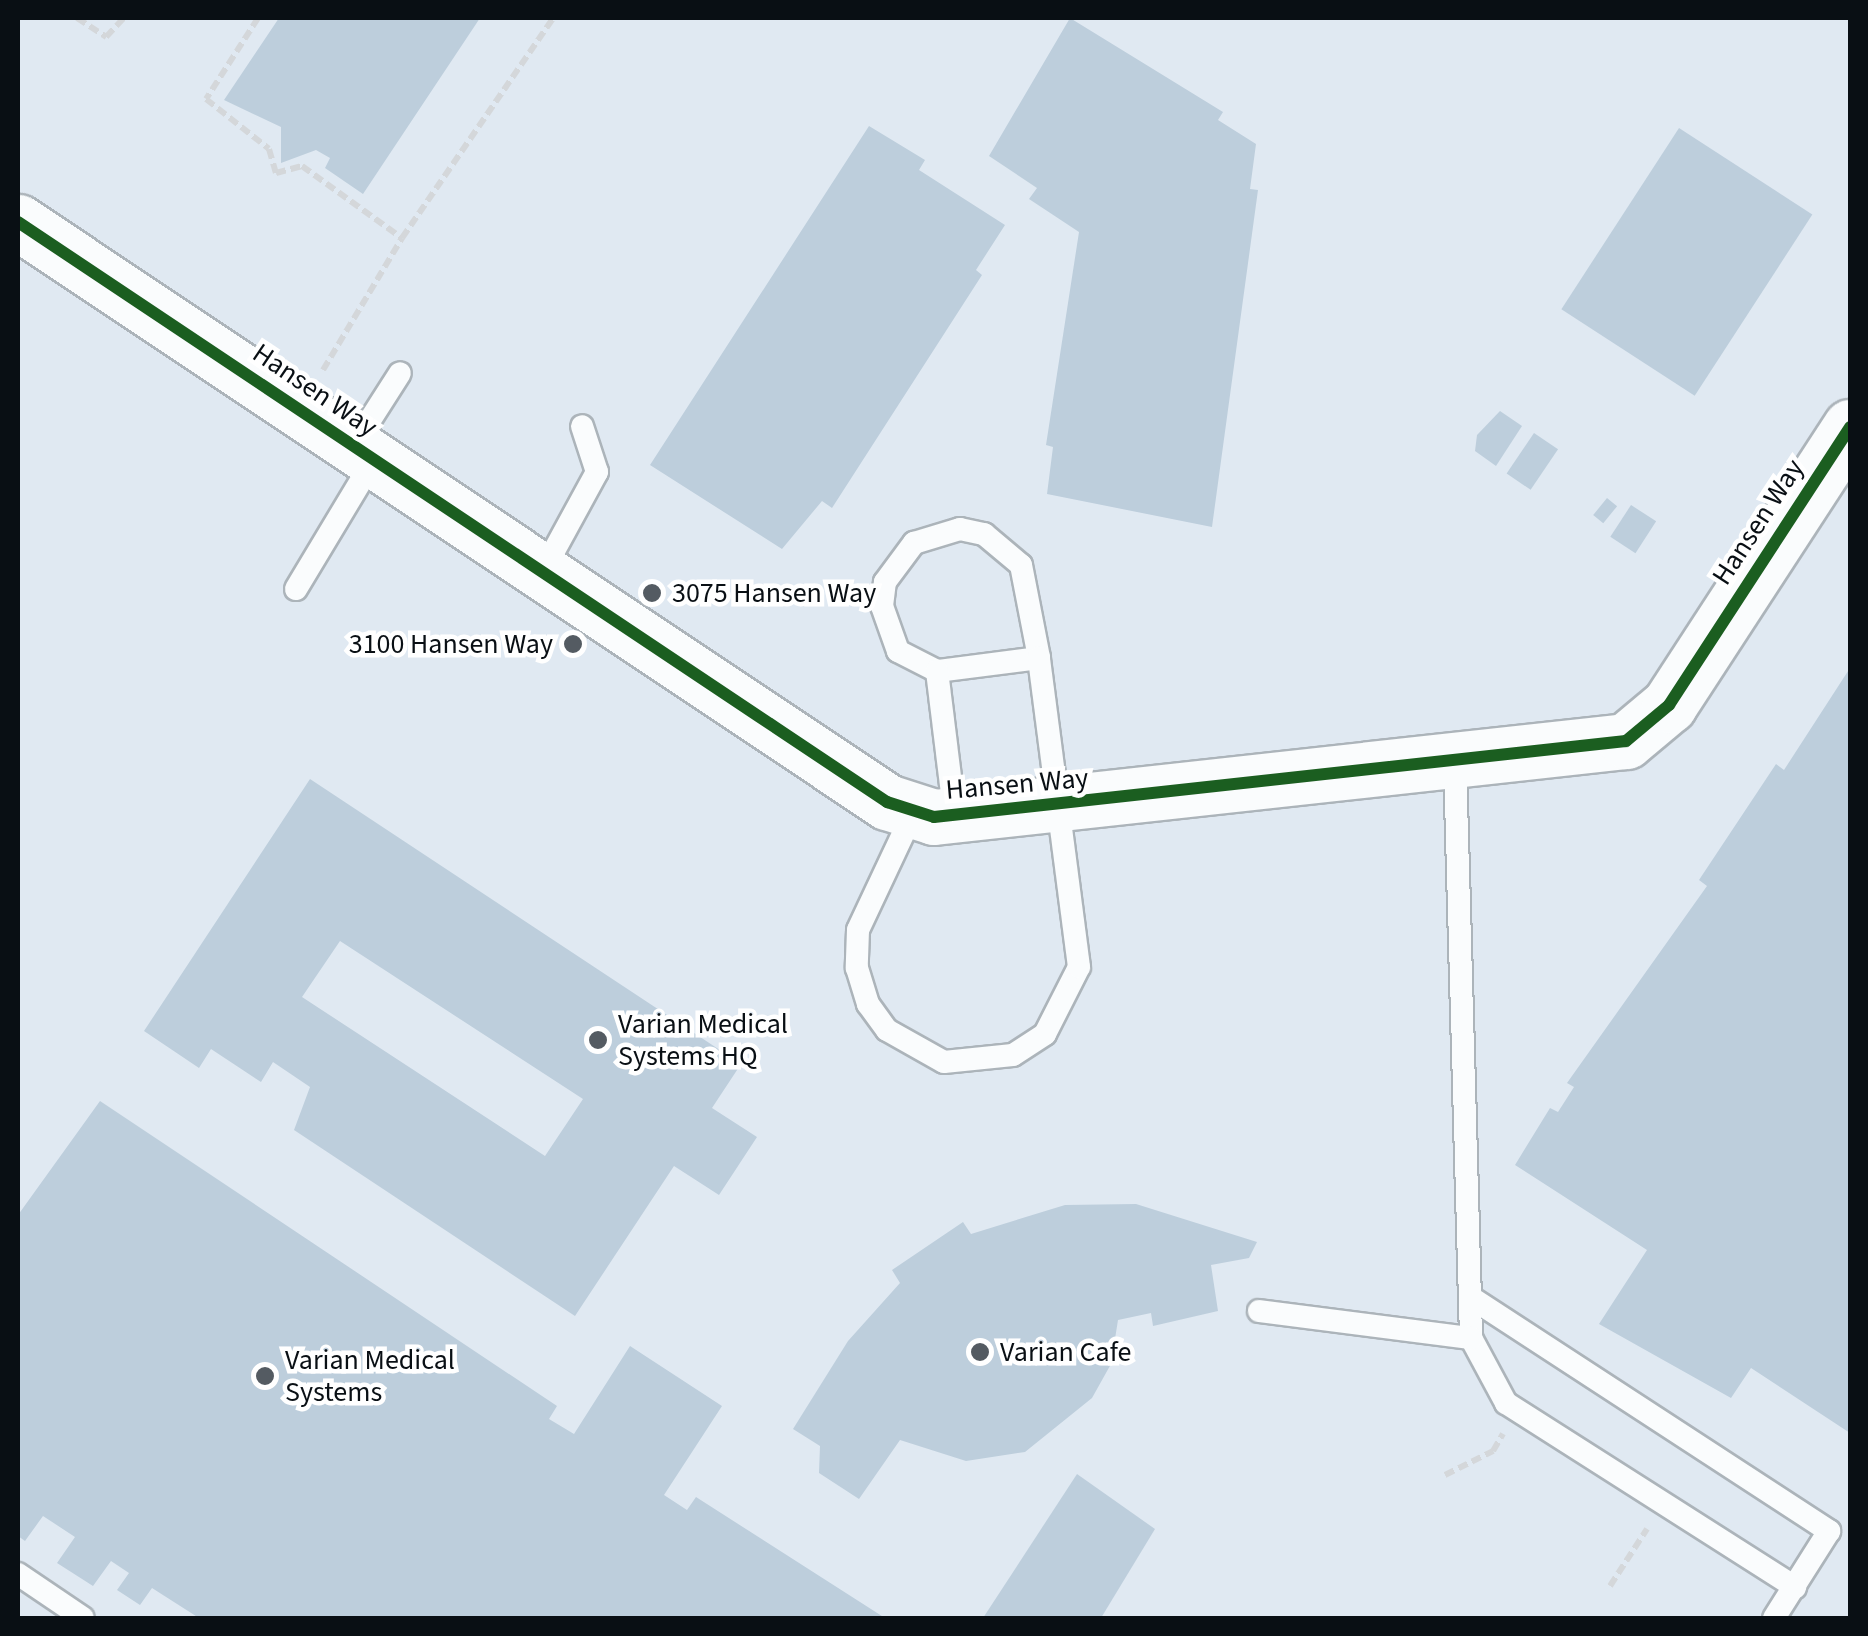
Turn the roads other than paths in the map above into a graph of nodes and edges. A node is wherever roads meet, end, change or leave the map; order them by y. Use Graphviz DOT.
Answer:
graph roads {
  1 [pos="18,222"];
  2 [pos="400,373"];
  3 [pos="582,426"];
  4 [pos="1850,430"];
  5 [pos="364,452"];
  6 [pos="543,571"];
  7 [pos="296,589"];
  8 [pos="1039,658"];
  9 [pos="937,671"];
  10 [pos="1455,764"];
  11 [pos="1060,806"];
  12 [pos="934,815"];
  13 [pos="1470,1297"];
  14 [pos="1259,1311"];
  15 [pos="1470,1338"];
  16 [pos="18,1574"];
  17 [pos="1795,1587"];
  18 [pos="84,1618"];
  19 [pos="1774,1618"];
  1 -- 5 [label="street, Hansen Way"];
  2 -- 5 [label="lane"];
  3 -- 6 [label="lane"];
  4 -- 10 [label="street, Hansen Way"];
  5 -- 6 [label="street, Hansen Way"];
  5 -- 7 [label="lane"];
  6 -- 12 [label="street, Hansen Way"];
  8 -- 9 [label="lane"];
  8 -- 9 [label="lane"];
  8 -- 11 [label="lane"];
  9 -- 12 [label="lane"];
  10 -- 11 [label="street, Hansen Way"];
  10 -- 13 [label="lane"];
  11 -- 12 [label="street, Hansen Way"];
  11 -- 12 [label="lane"];
  13 -- 15 [label="lane"];
  13 -- 17 [label="lane"];
  14 -- 15 [label="lane"];
  15 -- 17 [label="lane"];
  16 -- 18 [label="lane"];
  17 -- 19 [label="lane"];
}
